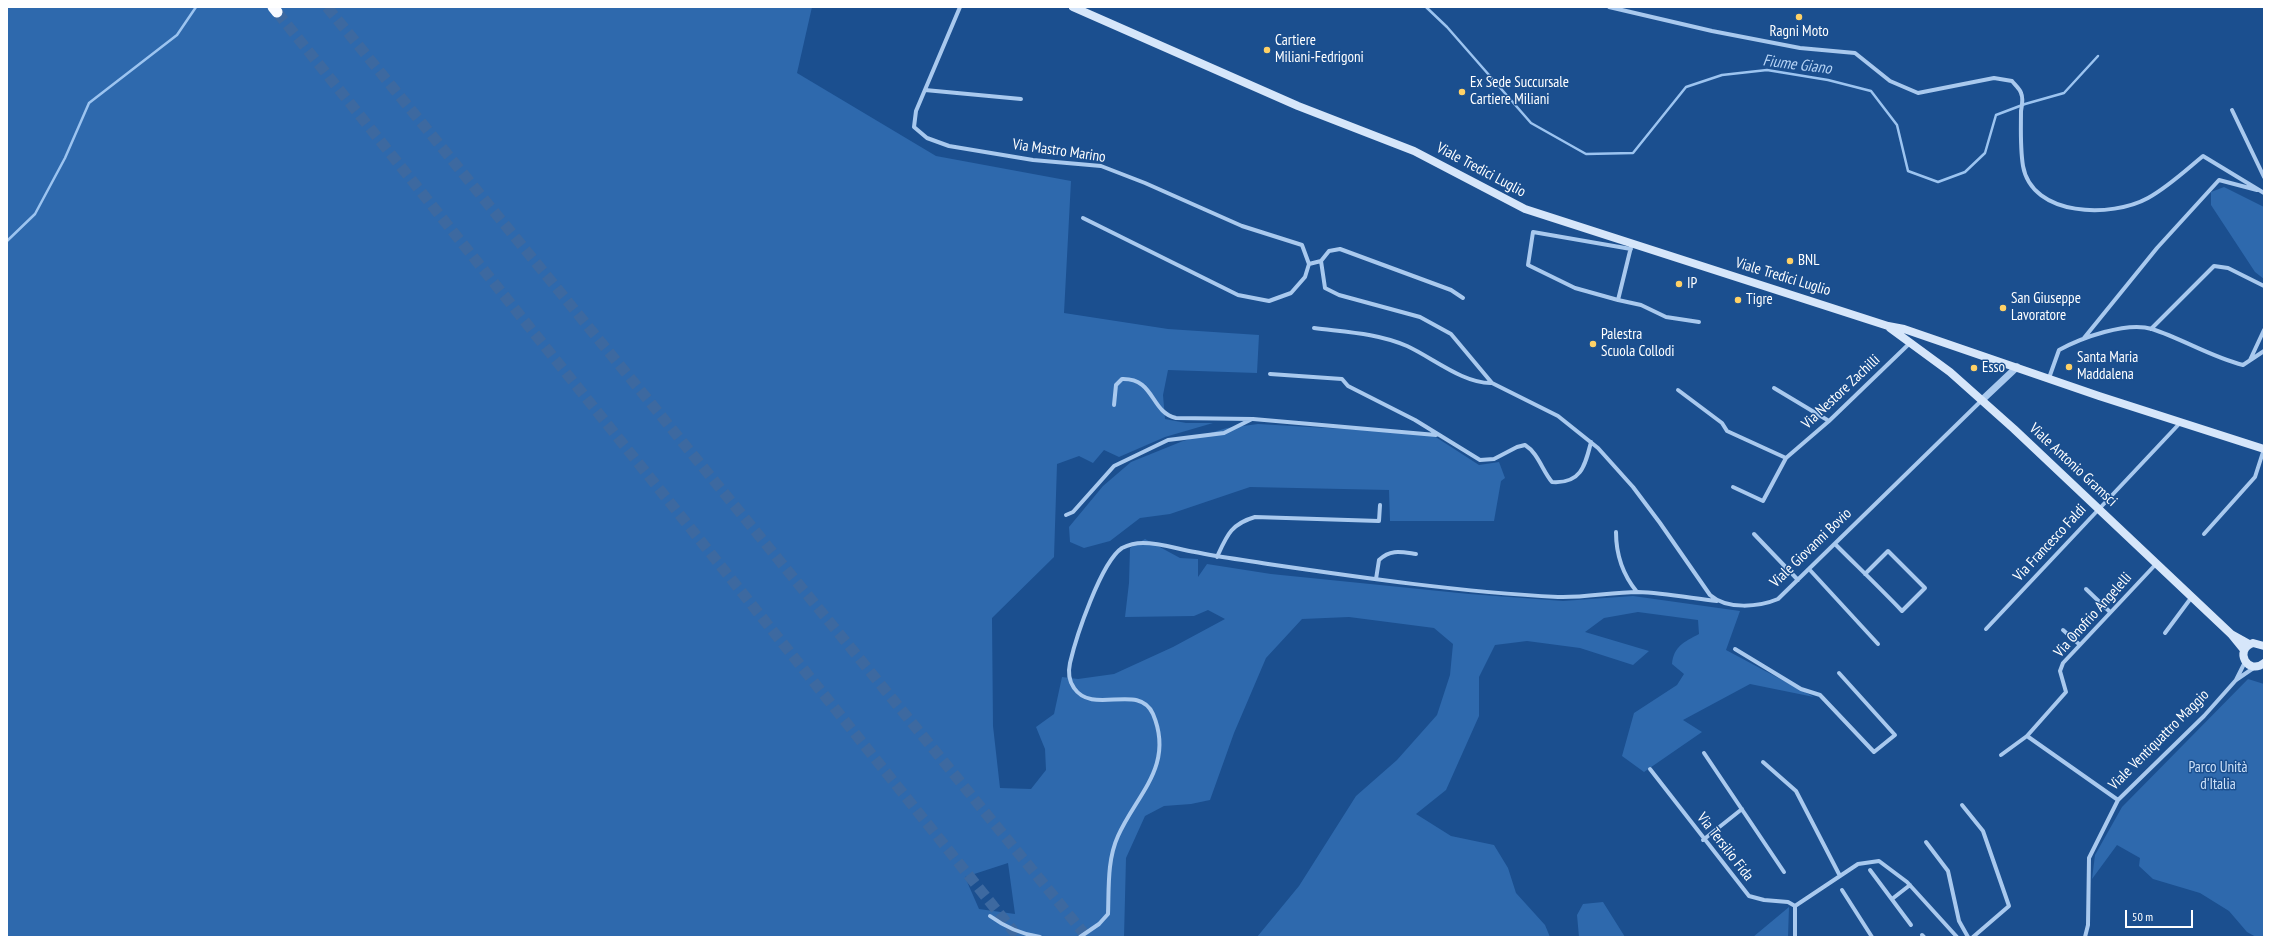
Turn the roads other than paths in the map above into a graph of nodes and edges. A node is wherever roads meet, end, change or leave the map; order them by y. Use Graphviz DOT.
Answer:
graph roads {
  1 [pos="960,7"];
  2 [pos="1073,7"];
  3 [pos="1609,7"];
  4 [pos="925,90"];
  5 [pos="1021,99"];
  6 [pos="2232,110"];
  7 [pos="2262,168"];
  8 [pos="2264,177"];
  9 [pos="2259,190"];
  10 [pos="2264,193"];
  11 [pos="1083,218"];
  12 [pos="1631,247"];
  13 [pos="1321,261"];
  14 [pos="1309,264"];
  15 [pos="2264,286"];
  16 [pos="1464,298"];
  17 [pos="1618,300"];
  18 [pos="1699,322"];
  19 [pos="1888,326"];
  20 [pos="1314,328"];
  21 [pos="2151,329"];
  22 [pos="2264,330"];
  23 [pos="2084,338"];
  24 [pos="1911,342"];
  25 [pos="2264,351"];
  26 [pos="2249,363"];
  27 [pos="2016,367"];
  28 [pos="1270,374"];
  29 [pos="2049,378"];
  30 [pos="1492,383"];
  31 [pos="1774,388"];
  32 [pos="1678,390"];
  33 [pos="1982,400"];
  34 [pos="1114,405"];
  35 [pos="1253,419"];
  36 [pos="1830,421"];
  37 [pos="2182,421"];
  38 [pos="1438,435"];
  39 [pos="1591,442"];
  40 [pos="2264,449"];
  41 [pos="1786,458"];
  42 [pos="1733,487"];
  43 [pos="1380,505"];
  44 [pos="2099,509"];
  45 [pos="1066,515"];
  46 [pos="1616,532"];
  47 [pos="1754,534"];
  48 [pos="2204,534"];
  49 [pos="1835,544"];
  50 [pos="1416,554"];
  51 [pos="1217,557"];
  52 [pos="2156,564"];
  53 [pos="1809,569"];
  54 [pos="1865,574"];
  55 [pos="1376,579"];
  56 [pos="1798,580"];
  57 [pos="2086,589"];
  58 [pos="1637,592"];
  59 [pos="2191,598"];
  60 [pos="1717,601"];
  61 [pos="2110,612"];
  62 [pos="1986,629"];
  63 [pos="2063,630"];
  64 [pos="2165,633"];
  65 [pos="2264,636"];
  66 [pos="1878,644"];
  67 [pos="2080,645"];
  68 [pos="2262,645"];
  69 [pos="2246,647"];
  70 [pos="1735,648"];
  71 [pos="2245,662"];
  72 [pos="2261,667"];
  73 [pos="1839,673"];
  74 [pos="2236,680"];
  75 [pos="2027,736"];
  76 [pos="1704,753"];
  77 [pos="2001,755"];
  78 [pos="1763,762"];
  79 [pos="1650,768"];
  80 [pos="2118,800"];
  81 [pos="1962,805"];
  82 [pos="1742,809"];
  83 [pos="1703,840"];
  84 [pos="1926,842"];
  85 [pos="1870,870"];
  86 [pos="1784,872"];
  87 [pos="1840,876"];
  88 [pos="1910,885"];
  89 [pos="1842,890"];
  90 [pos="1892,899"];
  91 [pos="1795,906"];
  92 [pos="990,916"];
  93 [pos="1911,925"];
  94 [pos="1040,937"];
  95 [pos="1080,937"];
  96 [pos="1794,937"];
  97 [pos="1872,937"];
  98 [pos="1957,937"];
  99 [pos="1968,937"];
  100 [pos="1973,937"];
  101 [pos="2084,937"];
  1 -- 4 [label="street, Via Mastro Marino"];
  2 -- 12 [label="main road, Viale Tredici Luglio"];
  3 -- 9 [label="street"];
  4 -- 5 [label="street"];
  4 -- 14 [label="street, Via Mastro Marino"];
  6 -- 7 [label="street"];
  7 -- 8 [label="street"];
  9 -- 10 [label="street"];
  9 -- 23 [label="street"];
  11 -- 14 [label="street"];
  12 -- 17 [label="street"];
  12 -- 17 [label="street, Viale Tredici Luglio"];
  12 -- 19 [label="main road, Viale Tredici Luglio"];
  13 -- 14 [label="street"];
  13 -- 16 [label="street"];
  13 -- 30 [label="street"];
  15 -- 21 [label="street"];
  17 -- 18 [label="street"];
  19 -- 24 [label="main road, Viale Antonio Gramsci"];
  19 -- 27 [label="main road"];
  20 -- 30 [label="street"];
  21 -- 23 [label="street"];
  21 -- 26 [label="street"];
  22 -- 26 [label="street"];
  23 -- 29 [label="street"];
  24 -- 33 [label="main road, Viale Antonio Gramsci"];
  24 -- 36 [label="street, Via Nestore Zachilli"];
  25 -- 26 [label="street"];
  27 -- 29 [label="main road"];
  27 -- 33 [label="street, Viale Giovanni Bovio"];
  28 -- 38 [label="street"];
  29 -- 37 [label="main road"];
  30 -- 39 [label="street"];
  31 -- 36 [label="street"];
  32 -- 41 [label="street"];
  33 -- 44 [label="main road, Viale Antonio Gramsci"];
  33 -- 49 [label="street, Viale Giovanni Bovio"];
  34 -- 35 [label="street"];
  35 -- 38 [label="street"];
  35 -- 45 [label="street"];
  36 -- 41 [label="street, Via Nestore Zachilli"];
  37 -- 40 [label="main road"];
  37 -- 44 [label="street, Via Francesco Faldi"];
  38 -- 39 [label="street"];
  39 -- 60 [label="street"];
  40 -- 48 [label="street"];
  41 -- 42 [label="street, Via Nestore Zachilli"];
  43 -- 51 [label="street"];
  44 -- 52 [label="main road, Viale Antonio Gramsci"];
  44 -- 62 [label="street, Via Francesco Faldi"];
  46 -- 58 [label="street"];
  47 -- 56 [label="street"];
  49 -- 53 [label="street, Viale Giovanni Bovio"];
  49 -- 54 [label="street"];
  50 -- 55 [label="street"];
  51 -- 55 [label="street, Viale Giovanni Bovio"];
  51 -- 95 [label="street, Viale Giovanni Bovio"];
  52 -- 59 [label="main road, Viale Antonio Gramsci"];
  52 -- 61 [label="street, Via Onofrio Angelelli"];
  53 -- 56 [label="street, Viale Giovanni Bovio"];
  53 -- 66 [label="street"];
  54 -- 54 [label="street"];
  55 -- 58 [label="street, Viale Giovanni Bovio"];
  56 -- 60 [label="street, Viale Giovanni Bovio"];
  57 -- 61 [label="street"];
  58 -- 60 [label="street, Viale Giovanni Bovio"];
  59 -- 64 [label="street"];
  59 -- 69 [label="main road, Viale Antonio Gramsci"];
  61 -- 67 [label="street, Via Onofrio Angelelli"];
  63 -- 67 [label="street"];
  65 -- 68 [label="main road"];
  67 -- 75 [label="street, Via Onofrio Angelelli"];
  68 -- 69 [label="main road"];
  69 -- 71 [label="main road"];
  70 -- 73 [label="street"];
  71 -- 72 [label="main road"];
  71 -- 74 [label="street, Viale Ventiquattro Maggio"];
  72 -- 74 [label="street, Viale Ventiquattro Maggio"];
  74 -- 80 [label="street, Viale Ventiquattro Maggio"];
  75 -- 77 [label="street, Via Onofrio Angelelli"];
  75 -- 80 [label="street"];
  76 -- 82 [label="street"];
  78 -- 87 [label="street"];
  79 -- 83 [label="street, Via Tersilio Fida"];
  80 -- 101 [label="street, Viale Ventiquattro Maggio"];
  81 -- 100 [label="street"];
  82 -- 83 [label="street"];
  82 -- 86 [label="street"];
  83 -- 91 [label="street, Via Tersilio Fida"];
  84 -- 99 [label="street"];
  85 -- 90 [label="street"];
  87 -- 88 [label="street"];
  87 -- 91 [label="street"];
  88 -- 90 [label="street"];
  88 -- 98 [label="street"];
  89 -- 97 [label="street"];
  90 -- 93 [label="street"];
  91 -- 96 [label="street"];
  92 -- 94 [label="street"];
}
